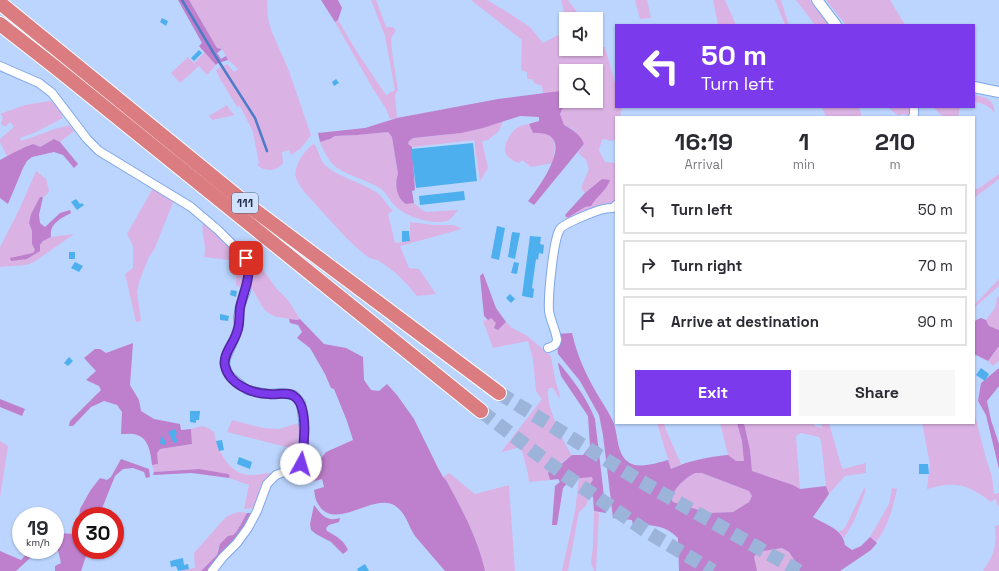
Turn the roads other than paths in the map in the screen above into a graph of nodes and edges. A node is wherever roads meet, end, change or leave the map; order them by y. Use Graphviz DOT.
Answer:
graph roads {
  1 [pos="816,0"];
  2 [pos="0,3"];
  3 [pos="0,24"];
  4 [pos="835,24"];
  5 [pos="0,66"];
  6 [pos="975,87"];
  7 [pos="999,92"];
  8 [pos="615,206"];
  9 [pos="548,348"];
  10 [pos="499,393"];
  11 [pos="481,411"];
  12 [pos="212,571"];
  1 -- 4 [label="street"];
  2 -- 10 [label="highway, 111"];
  3 -- 11 [label="highway, 111"];
  5 -- 12 [label="street"];
  6 -- 7 [label="street"];
  8 -- 9 [label="street"];
}
